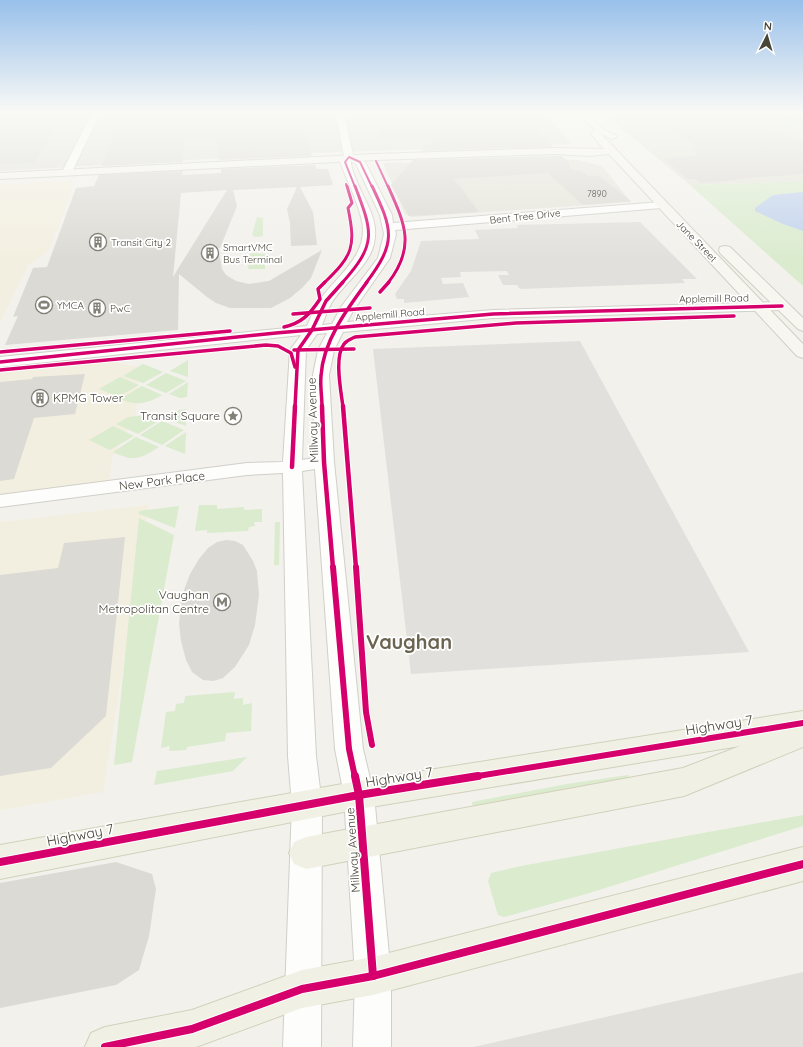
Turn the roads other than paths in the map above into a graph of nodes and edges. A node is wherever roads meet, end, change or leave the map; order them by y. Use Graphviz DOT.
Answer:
graph roads {
  1 [pos="72,162"];
  2 [pos="258,162"];
  3 [pos="345,162"];
  4 [pos="360,162"];
  5 [pos="620,162"];
  6 [pos="67,172"];
  7 [pos="0,176"];
  8 [pos="661,205"];
  9 [pos="389,227"];
  10 [pos="719,244"];
  11 [pos="758,306"];
  12 [pos="782,306"];
  13 [pos="803,326"];
  14 [pos="337,328"];
  15 [pos="312,330"];
  16 [pos="803,353"];
  17 [pos="0,362"];
  18 [pos="324,462"];
  19 [pos="292,467"];
  20 [pos="0,501"];
  21 [pos="803,723"];
  22 [pos="803,734"];
  23 [pos="359,795"];
  24 [pos="307,805"];
  25 [pos="363,843"];
  26 [pos="306,853"];
  27 [pos="0,862"];
  28 [pos="803,864"];
  29 [pos="373,976"];
  30 [pos="302,989"];
  31 [pos="105,1047"];
  32 [pos="302,1047"];
  33 [pos="372,1047"];
  1 -- 6 [label="street"];
  2 -- 6 [label="main road"];
  3 -- 15 [label="street, Millway Avenue"];
  4 -- 9 [label="street, Millway Avenue"];
  5 -- 8 [label="main road, Jane Street"];
  6 -- 7 [label="main road"];
  8 -- 9 [label="street, Bent Tree Drive"];
  8 -- 11 [label="main road, Jane Street"];
  9 -- 14 [label="street, Millway Avenue"];
  10 -- 12 [label="main road, Jane Street"];
  11 -- 12 [label="street, Applemill Road"];
  11 -- 14 [label="street, Applemill Road"];
  11 -- 16 [label="main road, Jane Street"];
  12 -- 13 [label="main road, Jane Street"];
  14 -- 15 [label="street, Applemill Road"];
  14 -- 18 [label="street, Millway Avenue"];
  15 -- 17 [label="street, Applemill Road"];
  15 -- 19 [label="street, Millway Avenue"];
  18 -- 19 [label="street, New Park Place"];
  18 -- 23 [label="street, Millway Avenue"];
  19 -- 20 [label="street, New Park Place"];
  19 -- 24 [label="street, Millway Avenue"];
  21 -- 23 [label="main road, Highway 7"];
  22 -- 25 [label="main road"];
  23 -- 24 [label="main road, Highway 7"];
  23 -- 25 [label="street, Millway Avenue"];
  24 -- 26 [label="street, Millway Avenue"];
  24 -- 27 [label="main road, Highway 7"];
  25 -- 26 [label="main road"];
  25 -- 29 [label="street, Millway Avenue"];
  26 -- 30 [label="street, Millway Avenue"];
  28 -- 29 [label="main road"];
  29 -- 30 [label="main road"];
  29 -- 33 [label="street, Millway Avenue"];
  30 -- 31 [label="main road"];
  30 -- 32 [label="street, Millway Avenue"];
}
